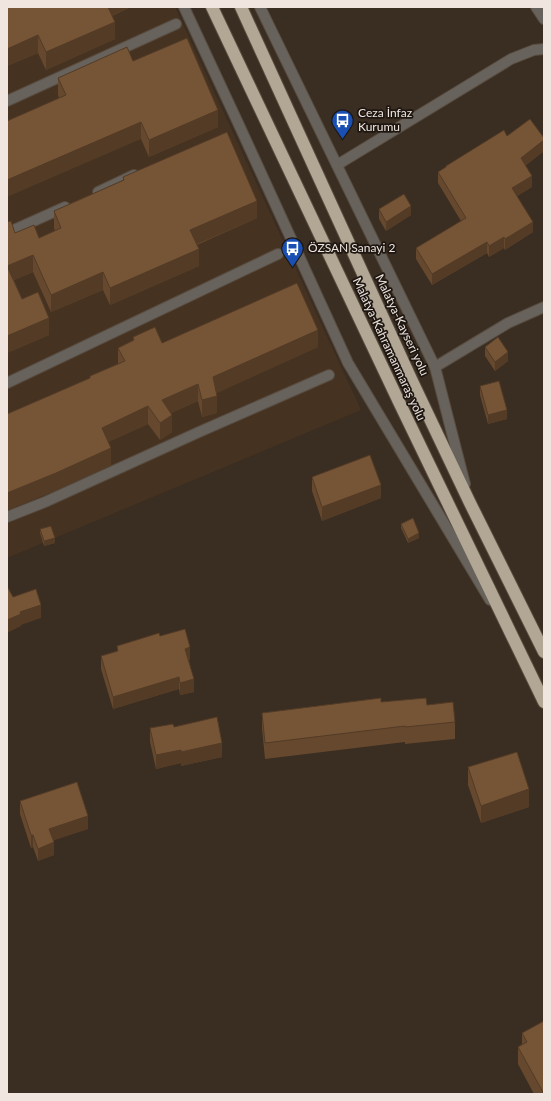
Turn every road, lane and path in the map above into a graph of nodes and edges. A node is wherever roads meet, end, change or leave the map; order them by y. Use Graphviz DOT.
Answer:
graph roads {
  1 [pos="184,7"];
  2 [pos="212,7"];
  3 [pos="241,7"];
  4 [pos="260,7"];
  5 [pos="536,7"];
  6 [pos="544,19"];
  7 [pos="176,24"];
  8 [pos="544,48"];
  9 [pos="7,101"];
  10 [pos="337,165"];
  11 [pos="144,171"];
  12 [pos="86,197"];
  13 [pos="72,204"];
  14 [pos="7,233"];
  15 [pos="278,254"];
  16 [pos="544,308"];
  17 [pos="435,367"];
  18 [pos="328,375"];
  19 [pos="7,383"];
  20 [pos="470,503"];
  21 [pos="7,517"];
  22 [pos="514,641"];
  23 [pos="544,652"];
  24 [pos="544,702"];
  1 -- 22 [label="street"];
  2 -- 22 [label="highway, Malatya-Kahramanmaraş yolu"];
  3 -- 20 [label="highway, Malatya-Kayseri yolu"];
  4 -- 10 [label="street"];
  5 -- 6 [label="street"];
  7 -- 9 [label="street"];
  8 -- 10 [label="street"];
  10 -- 17 [label="street"];
  11 -- 12 [label="street"];
  13 -- 14 [label="street"];
  15 -- 19 [label="street"];
  16 -- 17 [label="street"];
  17 -- 20 [label="street"];
  18 -- 21 [label="street"];
  20 -- 23 [label="highway, Malatya-Kayseri yolu"];
  22 -- 24 [label="highway, Malatya-Kahramanmaraş yolu"];
}
